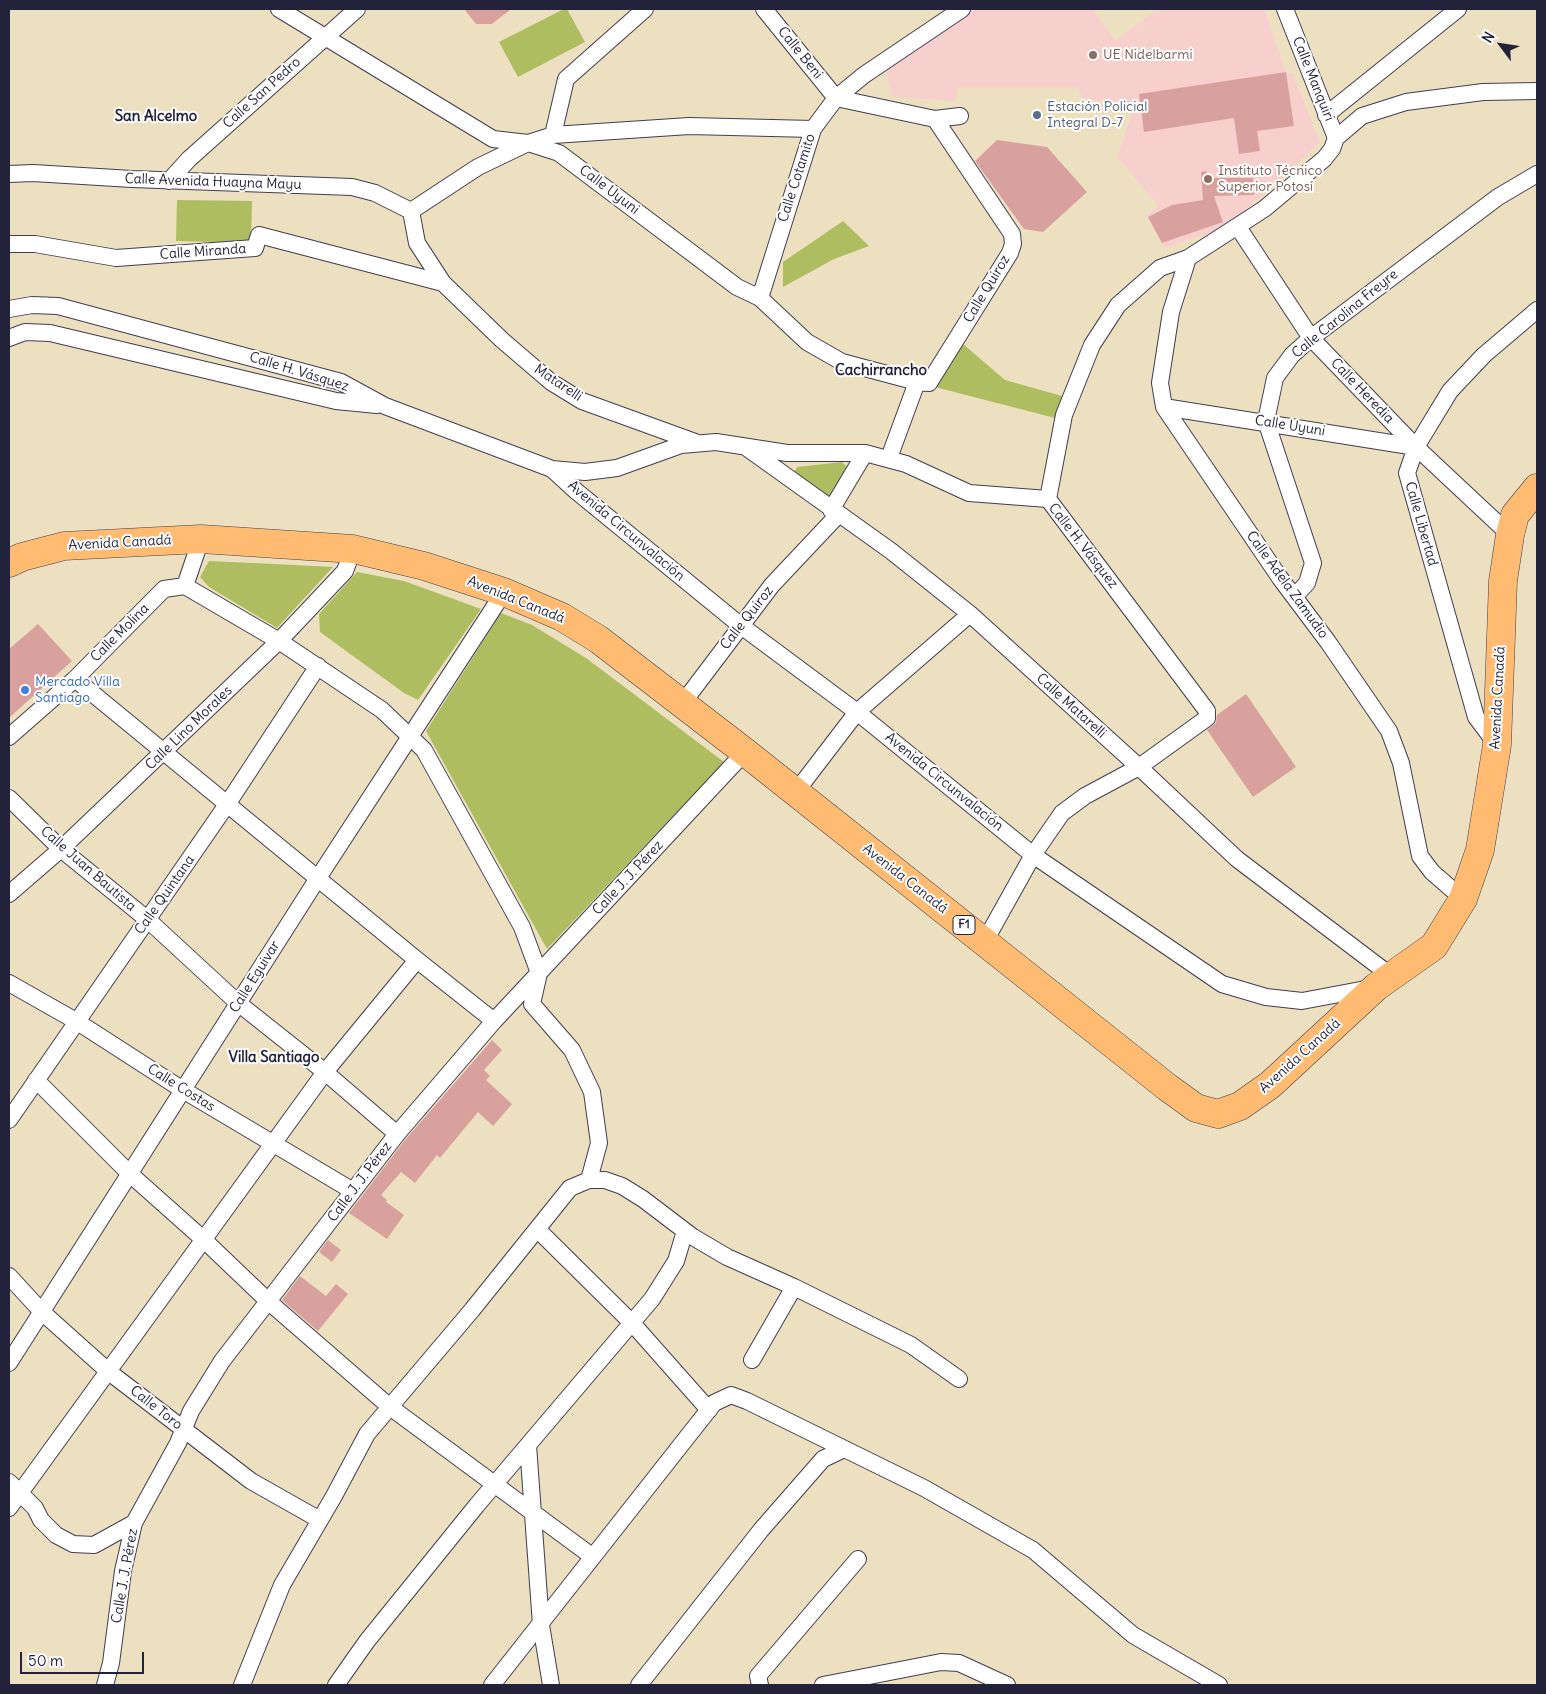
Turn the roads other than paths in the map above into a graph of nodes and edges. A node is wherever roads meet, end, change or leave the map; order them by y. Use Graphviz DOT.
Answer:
graph roads {
  1 [pos="279,9"];
  2 [pos="357,9"];
  3 [pos="645,9"];
  4 [pos="764,9"];
  5 [pos="962,9"];
  6 [pos="1285,9"];
  7 [pos="1458,9"];
  8 [pos="326,36"];
  9 [pos="1537,91"];
  10 [pos="836,98"];
  11 [pos="1326,115"];
  12 [pos="960,116"];
  13 [pos="935,119"];
  14 [pos="813,129"];
  15 [pos="553,135"];
  16 [pos="528,143"];
  17 [pos="1334,143"];
  18 [pos="9,174"];
  19 [pos="1537,174"];
  20 [pos="169,181"];
  21 [pos="411,212"];
  22 [pos="1238,227"];
  23 [pos="9,244"];
  24 [pos="1188,258"];
  25 [pos="443,283"];
  26 [pos="760,298"];
  27 [pos="9,309"];
  28 [pos="1537,310"];
  29 [pos="9,338"];
  30 [pos="1311,338"];
  31 [pos="923,383"];
  32 [pos="386,406"];
  33 [pos="1164,407"];
  34 [pos="1266,422"];
  35 [pos="698,444"];
  36 [pos="745,447"];
  37 [pos="1416,447"];
  38 [pos="865,453"];
  39 [pos="888,458"];
  40 [pos="552,469"];
  41 [pos="1537,488"];
  42 [pos="1048,499"];
  43 [pos="834,512"];
  44 [pos="1510,535"];
  45 [pos="201,539"];
  46 [pos="353,549"];
  47 [pos="9,563"];
  48 [pos="185,586"];
  49 [pos="504,592"];
  50 [pos="1295,596"];
  51 [pos="970,614"];
  52 [pos="740,625"];
  53 [pos="279,642"];
  54 [pos="318,666"];
  55 [pos="75,679"];
  56 [pos="682,704"];
  57 [pos="857,712"];
  58 [pos="9,737"];
  59 [pos="411,738"];
  60 [pos="1497,745"];
  61 [pos="166,751"];
  62 [pos="745,752"];
  63 [pos="1139,766"];
  64 [pos="795,793"];
  65 [pos="9,798"];
  66 [pos="228,803"];
  67 [pos="62,849"];
  68 [pos="1033,854"];
  69 [pos="318,878"];
  70 [pos="9,894"];
  71 [pos="1463,899"];
  72 [pos="148,920"];
  73 [pos="985,941"];
  74 [pos="417,960"];
  75 [pos="539,973"];
  76 [pos="1382,981"];
  77 [pos="9,983"];
  78 [pos="238,1003"];
  79 [pos="76,1021"];
  80 [pos="494,1021"];
  81 [pos="325,1072"];
  82 [pos="36,1080"];
  83 [pos="183,1090"];
  84 [pos="9,1120"];
  85 [pos="396,1134"];
  86 [pos="273,1144"];
  87 [pos="130,1174"];
  88 [pos="589,1180"];
  89 [pos="353,1191"];
  90 [pos="537,1228"];
  91 [pos="685,1232"];
  92 [pos="203,1239"];
  93 [pos="9,1276"];
  94 [pos="794,1287"];
  95 [pos="269,1302"];
  96 [pos="42,1312"];
  97 [pos="632,1323"];
  98 [pos="752,1360"];
  99 [pos="9,1363"];
  100 [pos="109,1372"];
  101 [pos="959,1379"];
  102 [pos="390,1407"];
  103 [pos="709,1410"];
  104 [pos="184,1429"];
  105 [pos="528,1445"];
  106 [pos="844,1449"];
  107 [pos="9,1482"];
  108 [pos="495,1484"];
  109 [pos="21,1493"];
  110 [pos="9,1508"];
  111 [pos="533,1513"];
  112 [pos="320,1520"];
  113 [pos="134,1523"];
  114 [pos="593,1558"];
  115 [pos="858,1559"];
  116 [pos="541,1625"];
  117 [pos="105,1685"];
  118 [pos="242,1685"];
  119 [pos="336,1685"];
  120 [pos="492,1685"];
  121 [pos="551,1685"];
  122 [pos="638,1685"];
  123 [pos="760,1685"];
  124 [pos="823,1685"];
  125 [pos="1007,1685"];
  126 [pos="1219,1685"];
  1 -- 8 [label="street, Calle Uyuni"];
  2 -- 8 [label="street, Calle San Pedro"];
  3 -- 15 [label="street"];
  4 -- 10 [label="street, Calle Beni"];
  5 -- 10 [label="street, Calle Cotamito"];
  6 -- 11 [label="street, Calle Manquiri"];
  7 -- 11 [label="street"];
  8 -- 16 [label="street, Calle Uyuni"];
  8 -- 20 [label="street, Calle San Pedro"];
  9 -- 17 [label="street"];
  10 -- 13 [label="street"];
  10 -- 14 [label="street, Calle Cotamito"];
  11 -- 17 [label="street, Calle Manquiri"];
  12 -- 13 [label="street"];
  13 -- 31 [label="street, Calle Quiroz"];
  14 -- 15 [label="street"];
  14 -- 26 [label="street, Calle Cotamito"];
  15 -- 16 [label="street"];
  16 -- 21 [label="street"];
  16 -- 26 [label="street, Calle Uyuni"];
  17 -- 22 [label="street"];
  18 -- 20 [label="street, Calle Avenida Huayna Mayu"];
  19 -- 30 [label="street, Calle Carolina Freyre"];
  20 -- 21 [label="street, Calle Avenida Huayna Mayu"];
  21 -- 25 [label="street, Matarelli"];
  22 -- 24 [label="street"];
  22 -- 30 [label="street, Calle Heredia"];
  23 -- 25 [label="street, Calle Miranda"];
  24 -- 33 [label="street, Calle Adela Zamudio"];
  24 -- 42 [label="street"];
  25 -- 35 [label="street, Matarelli"];
  26 -- 31 [label="street, Calle Uyuni"];
  27 -- 32 [label="street, Calle H. Vásquez"];
  28 -- 37 [label="street, Calle Libertad"];
  29 -- 32 [label="street, Calle H. Vásquez"];
  30 -- 34 [label="street, Calle Carolina Freyre"];
  30 -- 37 [label="street, Calle Heredia"];
  31 -- 39 [label="street, Calle Quiroz"];
  32 -- 40 [label="street"];
  33 -- 34 [label="street, Calle Uyuni"];
  33 -- 50 [label="street, Calle Adela Zamudio"];
  34 -- 37 [label="street, Calle Uyuni"];
  34 -- 50 [label="street, Calle Carolina Freyre"];
  35 -- 36 [label="street, Calle H. Vásquez"];
  35 -- 40 [label="street, Calle H. Vásquez"];
  36 -- 38 [label="street, Calle H. Vásquez"];
  36 -- 43 [label="street, Calle Matarelli"];
  37 -- 44 [label="street, Calle Heredia"];
  37 -- 60 [label="street, Calle Libertad"];
  38 -- 39 [label="street, Calle H. Vásquez"];
  38 -- 43 [label="street, Calle Quiroz"];
  39 -- 42 [label="street, Calle H. Vásquez"];
  40 -- 52 [label="street, Avenida Circunvalación"];
  41 -- 44 [label="highway, Avenida Canadá / F1"];
  42 -- 63 [label="street, Calle H. Vásquez"];
  43 -- 51 [label="street, Calle Matarelli"];
  43 -- 52 [label="street, Calle Quiroz"];
  44 -- 60 [label="highway, Avenida Canadá / F1"];
  45 -- 46 [label="highway, Avenida Canadá / F1"];
  45 -- 47 [label="highway, Avenida Canadá / F1"];
  45 -- 48 [label="street"];
  46 -- 49 [label="highway, Avenida Canadá / F1"];
  46 -- 53 [label="street, Calle Lino Morales"];
  48 -- 53 [label="street"];
  48 -- 55 [label="street, Calle Molina"];
  49 -- 56 [label="highway, Avenida Canadá / F1"];
  49 -- 59 [label="street, Calle Eguivar"];
  50 -- 71 [label="street, Calle Adela Zamudio"];
  51 -- 57 [label="street"];
  51 -- 63 [label="street, Calle Matarelli"];
  52 -- 56 [label="street, Calle Quiroz"];
  52 -- 57 [label="street, Avenida Circunvalación"];
  53 -- 54 [label="street"];
  53 -- 61 [label="street, Calle Lino Morales"];
  54 -- 59 [label="street"];
  54 -- 66 [label="street, Calle Quintana"];
  55 -- 58 [label="street, Calle Molina"];
  55 -- 61 [label="street"];
  56 -- 62 [label="highway, Avenida Canadá / F1"];
  57 -- 64 [label="street"];
  57 -- 68 [label="street, Avenida Circunvalación"];
  59 -- 69 [label="street, Calle Eguivar"];
  59 -- 75 [label="street"];
  60 -- 71 [label="highway, Avenida Canadá / F1"];
  61 -- 66 [label="street"];
  61 -- 67 [label="street, Calle Lino Morales"];
  62 -- 64 [label="highway, Avenida Canadá / F1"];
  62 -- 75 [label="street, Calle J. J. Pérez"];
  63 -- 68 [label="street"];
  63 -- 76 [label="street, Calle Matarelli"];
  64 -- 73 [label="highway, Avenida Canadá / F1"];
  65 -- 67 [label="street, Calle Juan Bautista"];
  66 -- 69 [label="street"];
  66 -- 72 [label="street, Calle Quintana"];
  67 -- 70 [label="street, Calle Lino Morales"];
  67 -- 72 [label="street, Calle Juan Bautista"];
  68 -- 73 [label="street"];
  68 -- 76 [label="street, Avenida Circunvalación"];
  69 -- 74 [label="street"];
  69 -- 78 [label="street, Calle Eguivar"];
  71 -- 76 [label="highway, Avenida Canadá / F1"];
  72 -- 78 [label="street, Calle Juan Bautista"];
  72 -- 79 [label="street, Calle Quintana"];
  73 -- 76 [label="highway, Avenida Canadá / F1"];
  74 -- 80 [label="street"];
  74 -- 81 [label="street"];
  75 -- 80 [label="street, Calle J. J. Pérez"];
  75 -- 88 [label="street"];
  77 -- 79 [label="street, Calle Costas"];
  78 -- 81 [label="street, Calle Juan Bautista"];
  78 -- 83 [label="street, Calle Eguivar"];
  79 -- 82 [label="street, Calle Quintana"];
  79 -- 83 [label="street, Calle Costas"];
  80 -- 85 [label="street, Calle J. J. Pérez"];
  81 -- 85 [label="street, Calle Juan Bautista"];
  81 -- 86 [label="street"];
  82 -- 84 [label="street, Calle Quintana"];
  82 -- 87 [label="street"];
  83 -- 86 [label="street, Calle Costas"];
  83 -- 87 [label="street, Calle Eguivar"];
  85 -- 89 [label="street, Calle J. J. Pérez"];
  86 -- 89 [label="street, Calle Costas"];
  86 -- 92 [label="street"];
  87 -- 92 [label="street"];
  87 -- 96 [label="street, Calle Eguivar"];
  88 -- 90 [label="street"];
  88 -- 91 [label="street"];
  89 -- 95 [label="street, Calle J. J. Pérez"];
  90 -- 97 [label="street"];
  90 -- 102 [label="street"];
  91 -- 94 [label="street"];
  91 -- 97 [label="street"];
  92 -- 95 [label="street"];
  92 -- 100 [label="street"];
  93 -- 96 [label="street, Calle Toro"];
  94 -- 98 [label="street"];
  94 -- 101 [label="street"];
  95 -- 102 [label="street"];
  95 -- 104 [label="street, Calle J. J. Pérez"];
  96 -- 99 [label="street, Calle Eguivar"];
  96 -- 100 [label="street, Calle Toro"];
  97 -- 103 [label="street"];
  97 -- 105 [label="street"];
  100 -- 104 [label="street, Calle Toro"];
  100 -- 109 [label="street"];
  102 -- 108 [label="street"];
  102 -- 112 [label="street"];
  103 -- 106 [label="street"];
  103 -- 114 [label="street"];
  104 -- 112 [label="street, Calle Toro"];
  104 -- 113 [label="street, Calle J. J. Pérez"];
  105 -- 108 [label="street"];
  105 -- 111 [label="street"];
  106 -- 122 [label="street"];
  106 -- 126 [label="street"];
  107 -- 109 [label="street"];
  108 -- 111 [label="street"];
  108 -- 119 [label="street"];
  109 -- 110 [label="street"];
  109 -- 113 [label="street"];
  111 -- 114 [label="street"];
  111 -- 116 [label="street"];
  112 -- 118 [label="street"];
  113 -- 117 [label="street, Calle J. J. Pérez"];
  114 -- 116 [label="street"];
  115 -- 123 [label="street"];
  116 -- 120 [label="street"];
  116 -- 121 [label="street"];
  124 -- 125 [label="street"];
}
